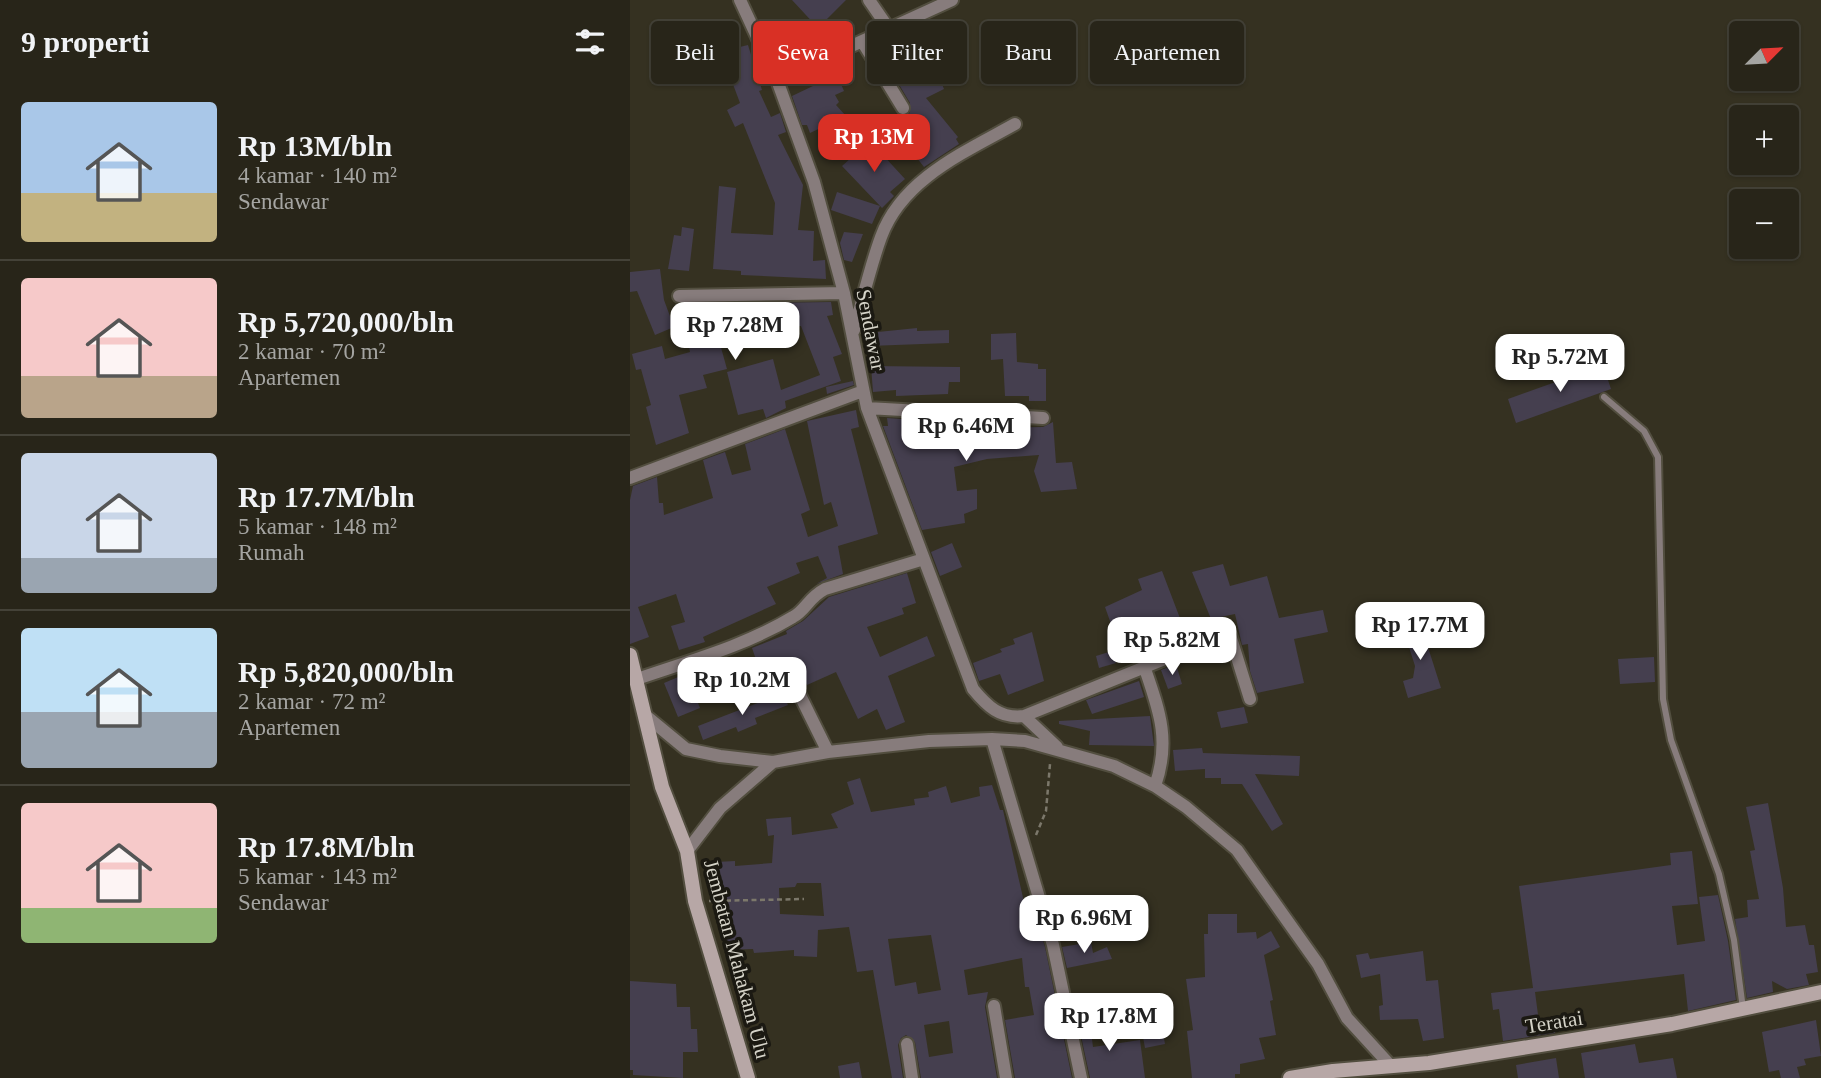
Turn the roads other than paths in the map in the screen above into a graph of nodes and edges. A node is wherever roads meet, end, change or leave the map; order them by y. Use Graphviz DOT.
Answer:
graph roads {
  1 [pos="740,0"];
  2 [pos="869,0"];
  3 [pos="952,0"];
  4 [pos="883,21"];
  5 [pos="906,21"];
  6 [pos="753,28"];
  7 [pos="867,39"];
  8 [pos="862,41"];
  9 [pos="853,45"];
  10 [pos="778,84"];
  11 [pos="903,108"];
  12 [pos="1014,124"];
  13 [pos="844,293"];
  14 [pos="679,296"];
  15 [pos="853,334"];
  16 [pos="863,391"];
  17 [pos="1604,397"];
  18 [pos="867,408"];
  19 [pos="1043,418"];
  20 [pos="630,478"];
  21 [pos="924,559"];
  22 [pos="630,655"];
  23 [pos="1144,666"];
  24 [pos="788,671"];
  25 [pos="637,679"];
  26 [pos="1250,699"];
  27 [pos="646,716"];
  28 [pos="1024,716"];
  29 [pos="992,739"];
  30 [pos="1054,747"];
  31 [pos="828,752"];
  32 [pos="773,762"];
  33 [pos="1155,786"];
  34 [pos="687,851"];
  35 [pos="1821,992"];
  36 [pos="995,1006"];
  37 [pos="1743,1010"];
  38 [pos="907,1044"];
  39 [pos="1389,1065"];
  40 [pos="748,1078"];
  41 [pos="912,1078"];
  42 [pos="1006,1078"];
  43 [pos="1081,1078"];
  44 [pos="1290,1078"];
  1 -- 6 [label="street, Sendawar"];
  2 -- 4 [label="street"];
  3 -- 5 [label="street"];
  7 -- 8 [label="street"];
  8 -- 9 [label="street"];
  8 -- 11 [label="street"];
  10 -- 13 [label="street, Sendawar"];
  12 -- 15 [label="street"];
  13 -- 14 [label="street"];
  13 -- 15 [label="street, Sendawar"];
  15 -- 16 [label="street, Sendawar"];
  16 -- 18 [label="street, Sendawar"];
  16 -- 20 [label="street"];
  17 -- 37 [label="lane"];
  18 -- 19 [label="street"];
  18 -- 21 [label="street, Sendawar"];
  21 -- 25 [label="street"];
  21 -- 28 [label="street, Sendawar"];
  22 -- 25 [label="main road, Jembatan Mahakam Ulu"];
  23 -- 26 [label="street"];
  23 -- 28 [label="street"];
  23 -- 33 [label="street"];
  24 -- 31 [label="street"];
  25 -- 27 [label="main road, Jembatan Mahakam Ulu"];
  27 -- 32 [label="street"];
  27 -- 34 [label="main road, Jembatan Mahakam Ulu"];
  28 -- 30 [label="street"];
  29 -- 30 [label="street"];
  29 -- 31 [label="street"];
  29 -- 43 [label="street"];
  30 -- 33 [label="street"];
  31 -- 32 [label="street"];
  32 -- 34 [label="street"];
  33 -- 39 [label="street"];
  34 -- 40 [label="main road, Jembatan Mahakam Ulu"];
  35 -- 37 [label="main road, Teratai"];
  36 -- 42 [label="street"];
  37 -- 39 [label="main road, Teratai"];
  38 -- 41 [label="street"];
  39 -- 44 [label="main road, Teratai"];
}
